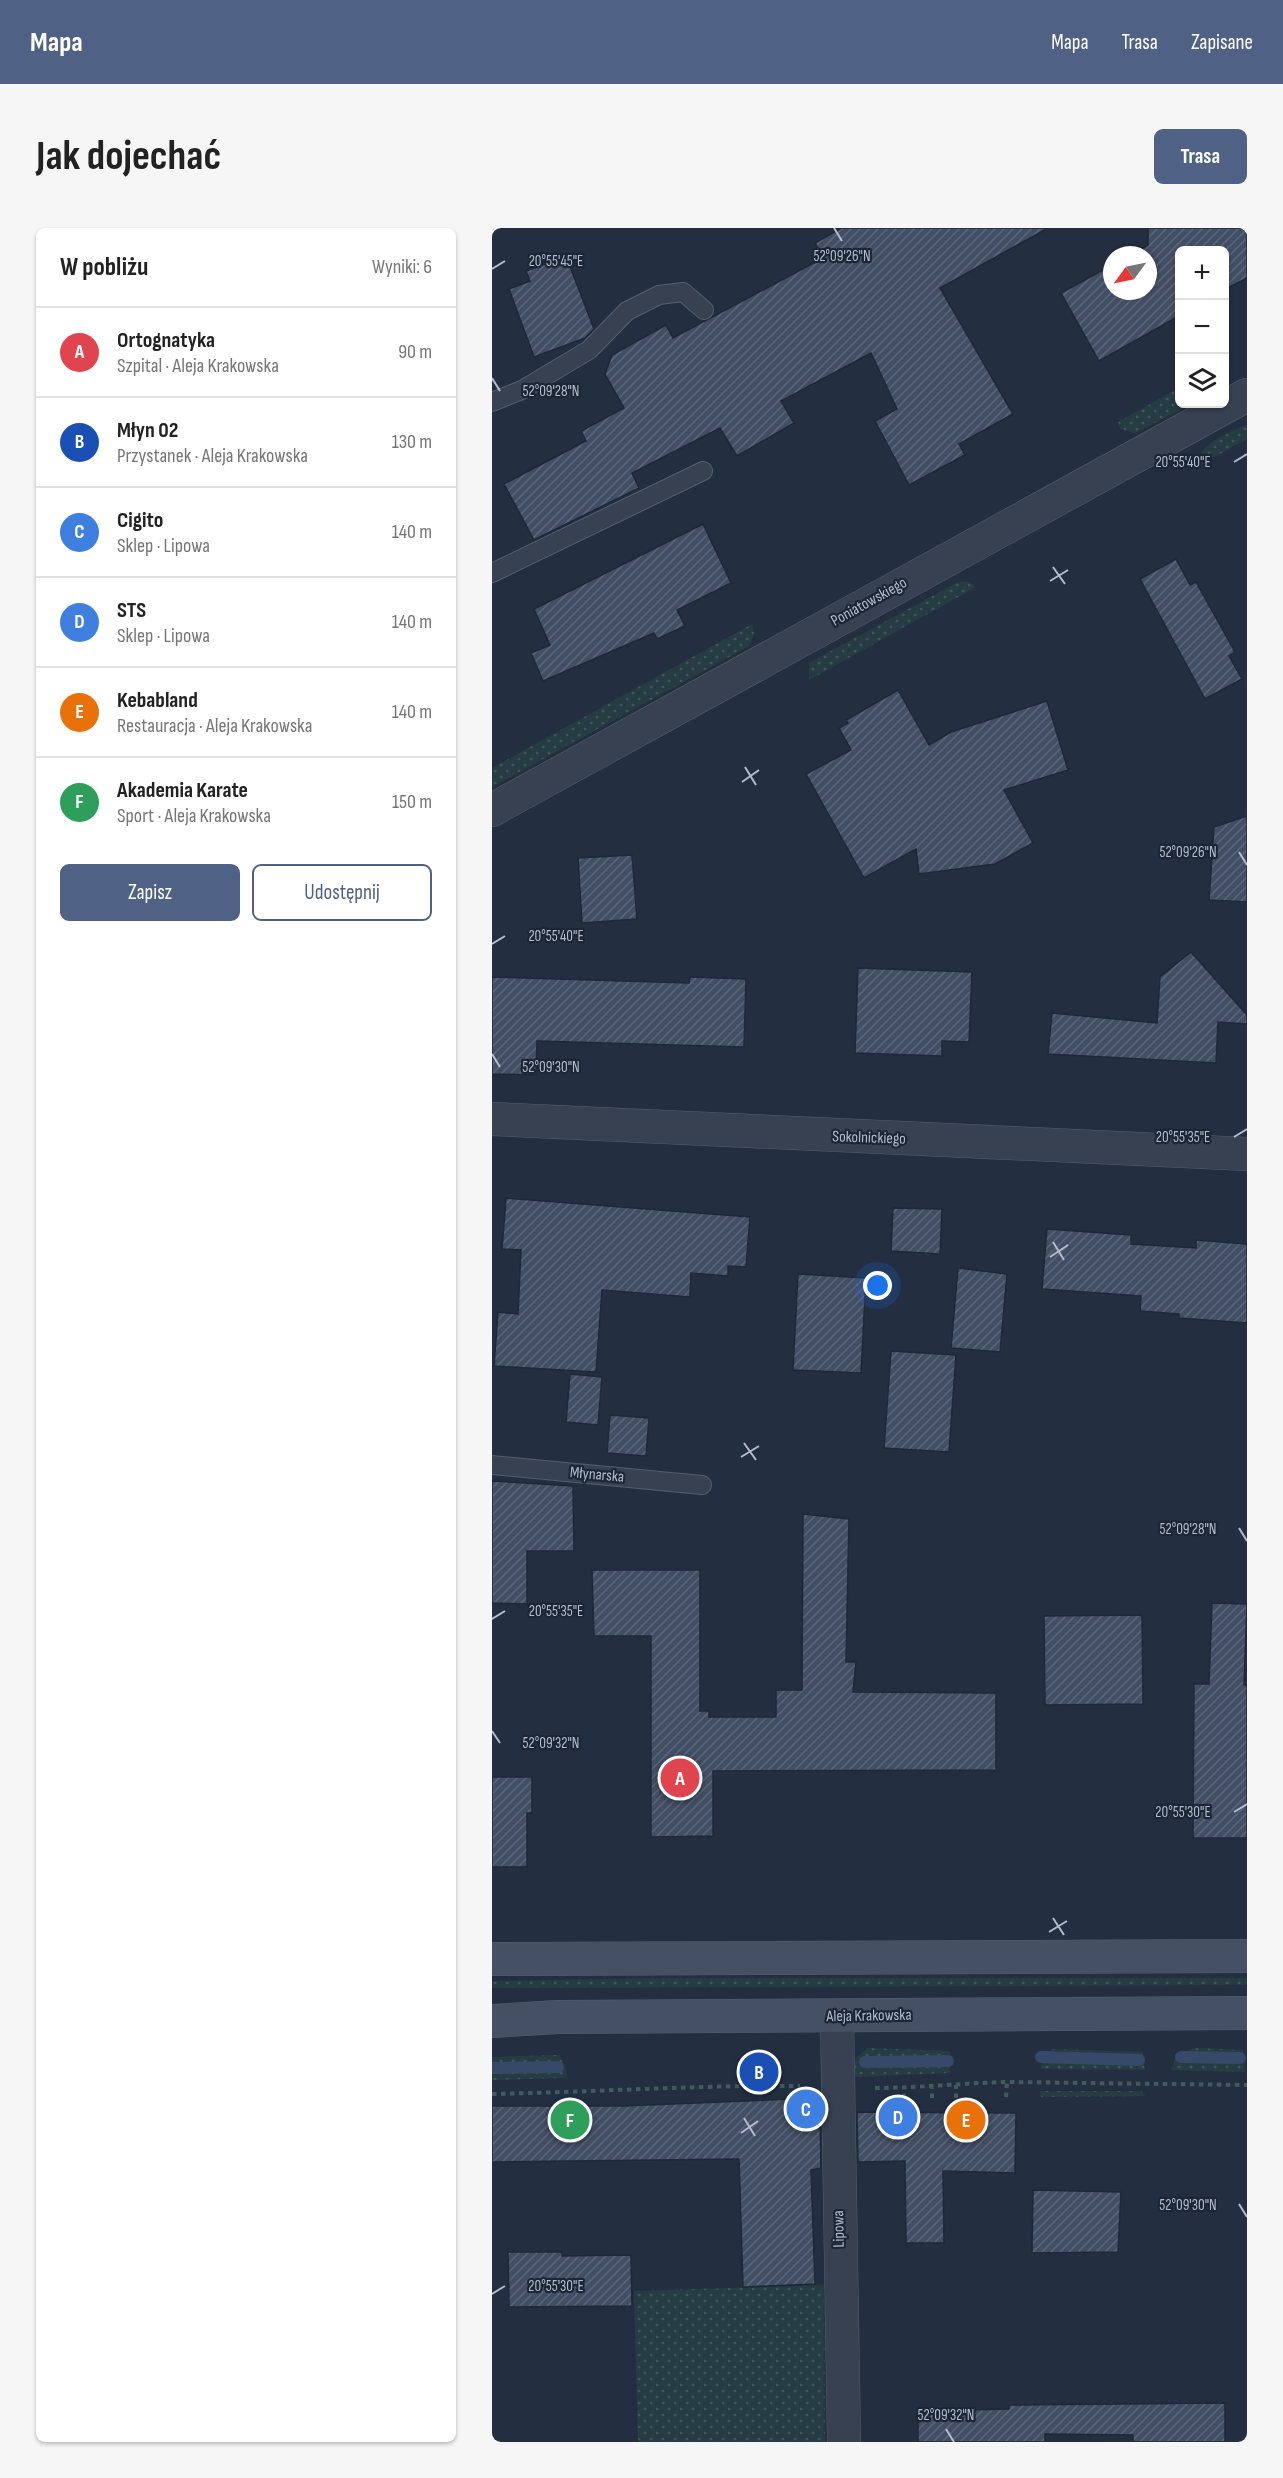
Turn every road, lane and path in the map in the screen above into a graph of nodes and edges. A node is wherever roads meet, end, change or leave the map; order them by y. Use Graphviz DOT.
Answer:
graph roads {
  1 [pos="704,310"];
  2 [pos="1247,395"];
  3 [pos="492,402"];
  4 [pos="703,471"];
  5 [pos="492,573"];
  6 [pos="492,810"];
  7 [pos="492,1119"];
  8 [pos="1247,1154"];
  9 [pos="492,1465"];
  10 [pos="702,1485"];
  11 [pos="1247,1956"];
  12 [pos="492,1959"];
  13 [pos="1247,2013"];
  14 [pos="837,2017"];
  15 [pos="492,2020"];
  16 [pos="1007,2082"];
  17 [pos="956,2085"];
  18 [pos="1247,2085"];
  19 [pos="809,2086"];
  20 [pos="864,2088"];
  21 [pos="904,2088"];
  22 [pos="932,2088"];
  23 [pos="492,2094"];
  24 [pos="1006,2097"];
  25 [pos="904,2098"];
  26 [pos="932,2098"];
  27 [pos="956,2098"];
  28 [pos="844,2442"];
  1 -- 3 [label="lane"];
  2 -- 6 [label="street, Poniatowskiego"];
  4 -- 5 [label="lane"];
  7 -- 8 [label="street, Sokolnickiego"];
  9 -- 10 [label="lane, Młynarska"];
  11 -- 12 [label="main road"];
  13 -- 14 [label="main road, Aleja Krakowska"];
  14 -- 15 [label="main road, Aleja Krakowska"];
  14 -- 28 [label="street, Lipowa"];
  16 -- 17 [label="path"];
  16 -- 18 [label="path"];
  16 -- 24 [label="path"];
  17 -- 22 [label="path"];
  17 -- 27 [label="path"];
  19 -- 23 [label="path"];
  20 -- 21 [label="path"];
  21 -- 22 [label="path"];
  21 -- 25 [label="path"];
  22 -- 26 [label="path"];
}
